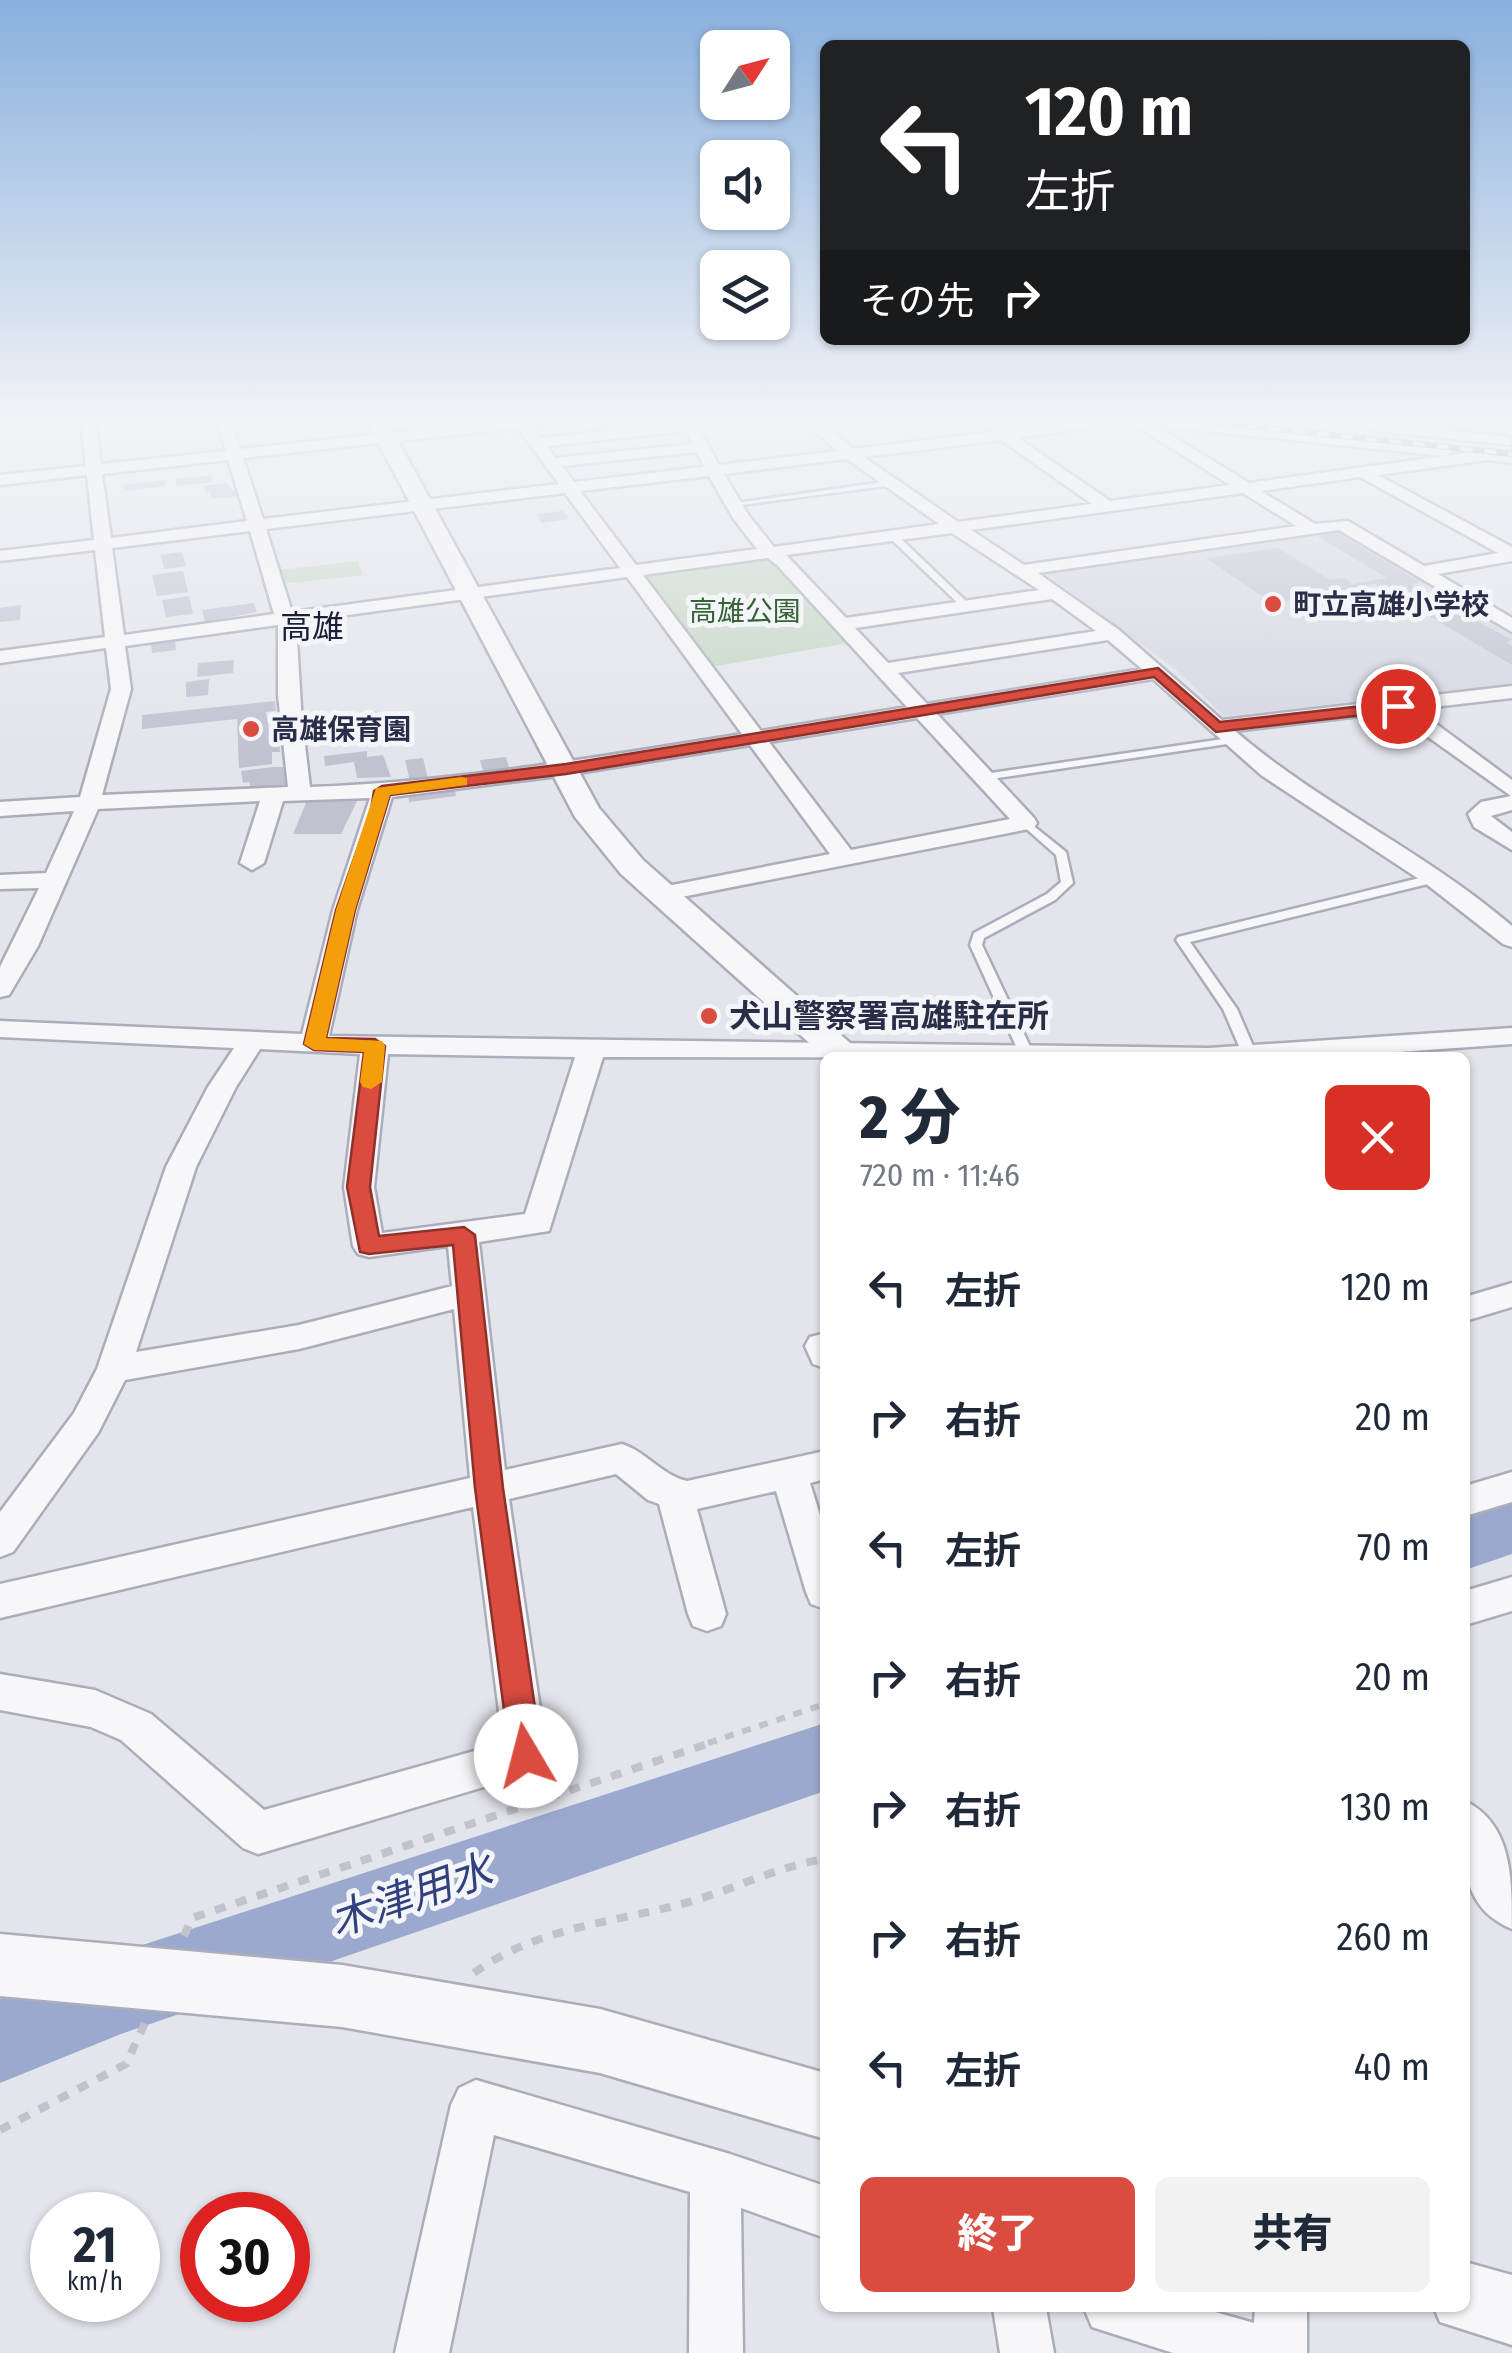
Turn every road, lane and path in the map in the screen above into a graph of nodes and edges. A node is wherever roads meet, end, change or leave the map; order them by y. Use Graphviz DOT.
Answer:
graph roads {
  1 [pos="100,531"];
  2 [pos="215,531"];
  3 [pos="257,531"];
  4 [pos="438,531"];
  5 [pos="600,531"];
  6 [pos="753,531"];
  7 [pos="945,531"];
  8 [pos="963,531"];
  9 [pos="1299,531"];
  10 [pos="1353,531"];
  11 [pos="1468,531"];
  12 [pos="894,537"];
  13 [pos="102,544"];
  14 [pos="768,553"];
  15 [pos="1512,555"];
  16 [pos="0,556"];
  17 [pos="1024,570"];
  18 [pos="631,572"];
  19 [pos="1421,572"];
  20 [pos="470,594"];
  21 [pos="1056,594"];
  22 [pos="966,606"];
  23 [pos="285,619"];
  24 [pos="843,624"];
  25 [pos="1512,626"];
  26 [pos="1112,634"];
  27 [pos="114,642"];
  28 [pos="0,657"];
  29 [pos="884,669"];
  30 [pos="1158,672"];
  31 [pos="1512,692"];
  32 [pos="1398,706"];
  33 [pos="924,712"];
  34 [pos="375,720"];
  35 [pos="294,732"];
  36 [pos="1224,734"];
  37 [pos="755,740"];
  38 [pos="566,769"];
  39 [pos="984,777"];
  40 [pos="1512,790"];
  41 [pos="382,791"];
  42 [pos="300,792"];
  43 [pos="274,794"];
  44 [pos="1512,802"];
  45 [pos="89,804"];
  46 [pos="0,809"];
  47 [pos="1026,823"];
  48 [pos="1512,843"];
  49 [pos="842,856"];
  50 [pos="252,863"];
  51 [pos="1436,878"];
  52 [pos="55,880"];
  53 [pos="0,882"];
  54 [pos="661,894"];
  55 [pos="1512,939"];
  56 [pos="0,989"];
  57 [pos="0,1029"];
  58 [pos="1512,1036"];
  59 [pos="252,1041"];
  60 [pos="314,1044"];
  61 [pos="375,1046"];
  62 [pos="591,1050"];
  63 [pos="843,1052"];
  64 [pos="1026,1052"];
  65 [pos="1249,1052"];
  66 [pos="1264,1052"];
  67 [pos="820,1054"];
  68 [pos="464,1235"];
  69 [pos="469,1292"];
  70 [pos="1512,1296"];
  71 [pos="1470,1308"];
  72 [pos="114,1370"];
  73 [pos="807,1470"];
  74 [pos="489,1488"];
  75 [pos="1512,1488"];
  76 [pos="674,1494"];
  77 [pos="1470,1500"];
  78 [pos="0,1540"];
  79 [pos="820,1558"];
  80 [pos="1512,1594"];
  81 [pos="0,1601"];
  82 [pos="1470,1607"];
  83 [pos="707,1614"];
  84 [pos="0,1692"];
  85 [pos="820,1706"];
  86 [pos="1470,1836"];
  87 [pos="820,1861"];
  88 [pos="1512,1899"];
  89 [pos="178,1948"];
  90 [pos="24,1967"];
  91 [pos="450,2015"];
  92 [pos="136,2044"];
  93 [pos="820,2105"];
  94 [pos="0,2130"];
  95 [pos="715,2174"];
  96 [pos="820,2210"];
  97 [pos="1470,2298"];
  98 [pos="1512,2310"];
  99 [pos="1021,2312"];
  100 [pos="1125,2312"];
  101 [pos="1281,2312"];
  102 [pos="422,2353"];
  103 [pos="716,2353"];
  104 [pos="1027,2353"];
  105 [pos="1265,2353"];
  106 [pos="1280,2353"];
  1 -- 13 [label="street"];
  2 -- 13 [label="street"];
  3 -- 23 [label="street"];
  4 -- 20 [label="street"];
  5 -- 18 [label="street"];
  6 -- 14 [label="street"];
  7 -- 12 [label="street"];
  8 -- 17 [label="street"];
  9 -- 17 [label="street"];
  10 -- 19 [label="street"];
  11 -- 15 [label="street"];
  12 -- 14 [label="street"];
  12 -- 22 [label="lane"];
  13 -- 16 [label="street"];
  13 -- 27 [label="street"];
  14 -- 18 [label="street"];
  14 -- 24 [label="street"];
  15 -- 19 [label="street"];
  17 -- 21 [label="street"];
  18 -- 20 [label="street"];
  18 -- 37 [label="street"];
  19 -- 25 [label="street"];
  20 -- 23 [label="street"];
  20 -- 38 [label="street"];
  21 -- 22 [label="street"];
  21 -- 26 [label="street"];
  22 -- 24 [label="street"];
  23 -- 27 [label="street"];
  23 -- 35 [label="street"];
  24 -- 29 [label="street"];
  26 -- 29 [label="street"];
  26 -- 30 [label="street"];
  27 -- 28 [label="street"];
  27 -- 45 [label="street"];
  29 -- 33 [label="street"];
  30 -- 33 [label="street"];
  30 -- 36 [label="street"];
  31 -- 32 [label="street"];
  32 -- 36 [label="street"];
  32 -- 40 [label="street"];
  33 -- 37 [label="street"];
  33 -- 39 [label="street"];
  34 -- 35 [label="street"];
  35 -- 42 [label="street"];
  36 -- 39 [label="lane"];
  36 -- 51 [label="street"];
  37 -- 38 [label="street"];
  37 -- 49 [label="street"];
  38 -- 41 [label="street"];
  38 -- 54 [label="street"];
  39 -- 47 [label="street"];
  41 -- 42 [label="street"];
  41 -- 60 [label="street"];
  42 -- 43 [label="street"];
  43 -- 45 [label="street"];
  43 -- 50 [label="street"];
  44 -- 48 [label="street"];
  45 -- 46 [label="street"];
  45 -- 52 [label="street"];
  47 -- 49 [label="street"];
  47 -- 64 [label="lane"];
  49 -- 54 [label="street"];
  51 -- 55 [label="street"];
  51 -- 65 [label="lane"];
  52 -- 53 [label="street"];
  52 -- 56 [label="street"];
  54 -- 63 [label="street"];
  57 -- 59 [label="street"];
  58 -- 66 [label="street"];
  59 -- 60 [label="street"];
  59 -- 72 [label="street"];
  60 -- 61 [label="street"];
  61 -- 62 [label="street"];
  61 -- 68 [label="street"];
  62 -- 67 [label="street"];
  62 -- 68 [label="street"];
  68 -- 69 [label="street"];
  69 -- 72 [label="street"];
  69 -- 74 [label="street"];
  70 -- 71 [label="street"];
  72 -- 78 [label="street"];
  73 -- 76 [label="street"];
  73 -- 79 [label="street"];
  74 -- 76 [label="street"];
  74 -- 81 [label="street"];
  74 -- 84 [label="street"];
  75 -- 77 [label="street"];
  76 -- 83 [label="street"];
  80 -- 82 [label="street"];
  85 -- 89 [label="path"];
  86 -- 88 [label="street"];
  87 -- 91 [label="path"];
  90 -- 91 [label="street"];
  91 -- 93 [label="street"];
  92 -- 94 [label="path"];
  95 -- 96 [label="street"];
  95 -- 102 [label="street"];
  95 -- 103 [label="street"];
  97 -- 98 [label="street"];
  99 -- 104 [label="street"];
  100 -- 105 [label="street"];
  101 -- 106 [label="street"];
}
